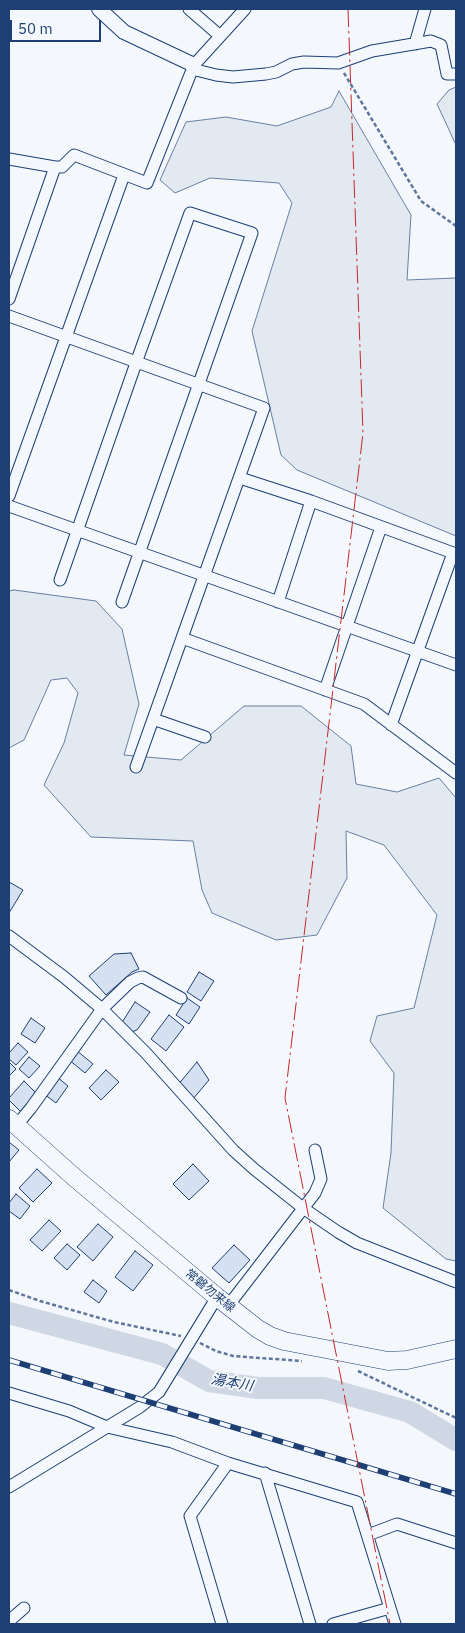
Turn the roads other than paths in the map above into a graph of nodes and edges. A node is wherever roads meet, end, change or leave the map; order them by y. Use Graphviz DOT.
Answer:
graph roads {
  1 [pos="99,9"];
  2 [pos="189,9"];
  3 [pos="245,9"];
  4 [pos="425,9"];
  5 [pos="219,35"];
  6 [pos="415,44"];
  7 [pos="193,67"];
  8 [pos="456,74"];
  9 [pos="9,159"];
  10 [pos="55,167"];
  11 [pos="124,176"];
  12 [pos="9,299"];
  13 [pos="9,316"];
  14 [pos="66,336"];
  15 [pos="136,363"];
  16 [pos="200,384"];
  17 [pos="240,478"];
  18 [pos="9,496"];
  19 [pos="310,500"];
  20 [pos="9,506"];
  21 [pos="381,527"];
  22 [pos="77,531"];
  23 [pos="140,553"];
  24 [pos="455,553"];
  25 [pos="203,575"];
  26 [pos="60,580"];
  27 [pos="122,602"];
  28 [pos="278,602"];
  29 [pos="346,626"];
  30 [pos="182,638"];
  31 [pos="418,652"];
  32 [pos="456,665"];
  33 [pos="325,690"];
  34 [pos="153,719"];
  35 [pos="391,725"];
  36 [pos="205,738"];
  37 [pos="136,767"];
  38 [pos="455,768"];
  39 [pos="9,936"];
  40 [pos="181,998"];
  41 [pos="102,1009"];
  42 [pos="12,1122"];
  43 [pos="315,1150"];
  44 [pos="303,1208"];
  45 [pos="456,1282"];
  46 [pos="222,1301"];
  47 [pos="456,1350"];
  48 [pos="9,1393"];
  49 [pos="108,1427"];
  50 [pos="228,1463"];
  51 [pos="265,1473"];
  52 [pos="9,1487"];
  53 [pos="368,1535"];
  54 [pos="456,1543"];
  55 [pos="24,1608"];
  56 [pos="390,1608"];
  57 [pos="9,1621"];
  58 [pos="222,1624"];
  59 [pos="310,1624"];
  60 [pos="334,1624"];
  61 [pos="395,1624"];
  1 -- 7 [label="street"];
  2 -- 5 [label="street"];
  3 -- 5 [label="street"];
  4 -- 6 [label="street"];
  5 -- 7 [label="street"];
  6 -- 7 [label="street"];
  6 -- 8 [label="street"];
  7 -- 11 [label="street"];
  9 -- 10 [label="street"];
  10 -- 11 [label="street"];
  10 -- 12 [label="street"];
  11 -- 14 [label="street"];
  13 -- 14 [label="street"];
  14 -- 15 [label="street"];
  14 -- 18 [label="street"];
  15 -- 16 [label="street"];
  15 -- 16 [label="street"];
  15 -- 22 [label="street"];
  16 -- 17 [label="street"];
  16 -- 23 [label="street"];
  17 -- 19 [label="street"];
  17 -- 25 [label="street"];
  19 -- 21 [label="street"];
  19 -- 28 [label="street"];
  20 -- 22 [label="street"];
  21 -- 24 [label="street"];
  21 -- 29 [label="street"];
  22 -- 23 [label="street"];
  22 -- 26 [label="street"];
  23 -- 25 [label="street"];
  23 -- 27 [label="street"];
  24 -- 31 [label="street"];
  25 -- 28 [label="street"];
  25 -- 30 [label="street"];
  28 -- 29 [label="street"];
  29 -- 31 [label="street"];
  29 -- 33 [label="street"];
  30 -- 33 [label="street"];
  30 -- 34 [label="street"];
  31 -- 32 [label="street"];
  31 -- 35 [label="street"];
  33 -- 35 [label="street"];
  34 -- 36 [label="street"];
  34 -- 37 [label="street"];
  35 -- 38 [label="street"];
  39 -- 41 [label="street"];
  40 -- 41 [label="street"];
  41 -- 42 [label="street"];
  41 -- 44 [label="street"];
  42 -- 46 [label="main road, 常磐勿来線"];
  43 -- 44 [label="street"];
  44 -- 45 [label="street"];
  44 -- 46 [label="street"];
  46 -- 47 [label="main road, 常磐勿来線"];
  46 -- 49 [label="street"];
  48 -- 49 [label="street"];
  49 -- 50 [label="street"];
  49 -- 52 [label="street"];
  50 -- 51 [label="street"];
  50 -- 58 [label="street"];
  51 -- 53 [label="street"];
  51 -- 59 [label="street"];
  53 -- 54 [label="street"];
  53 -- 56 [label="street"];
  55 -- 57 [label="street"];
  56 -- 60 [label="street"];
  56 -- 61 [label="street"];
}
